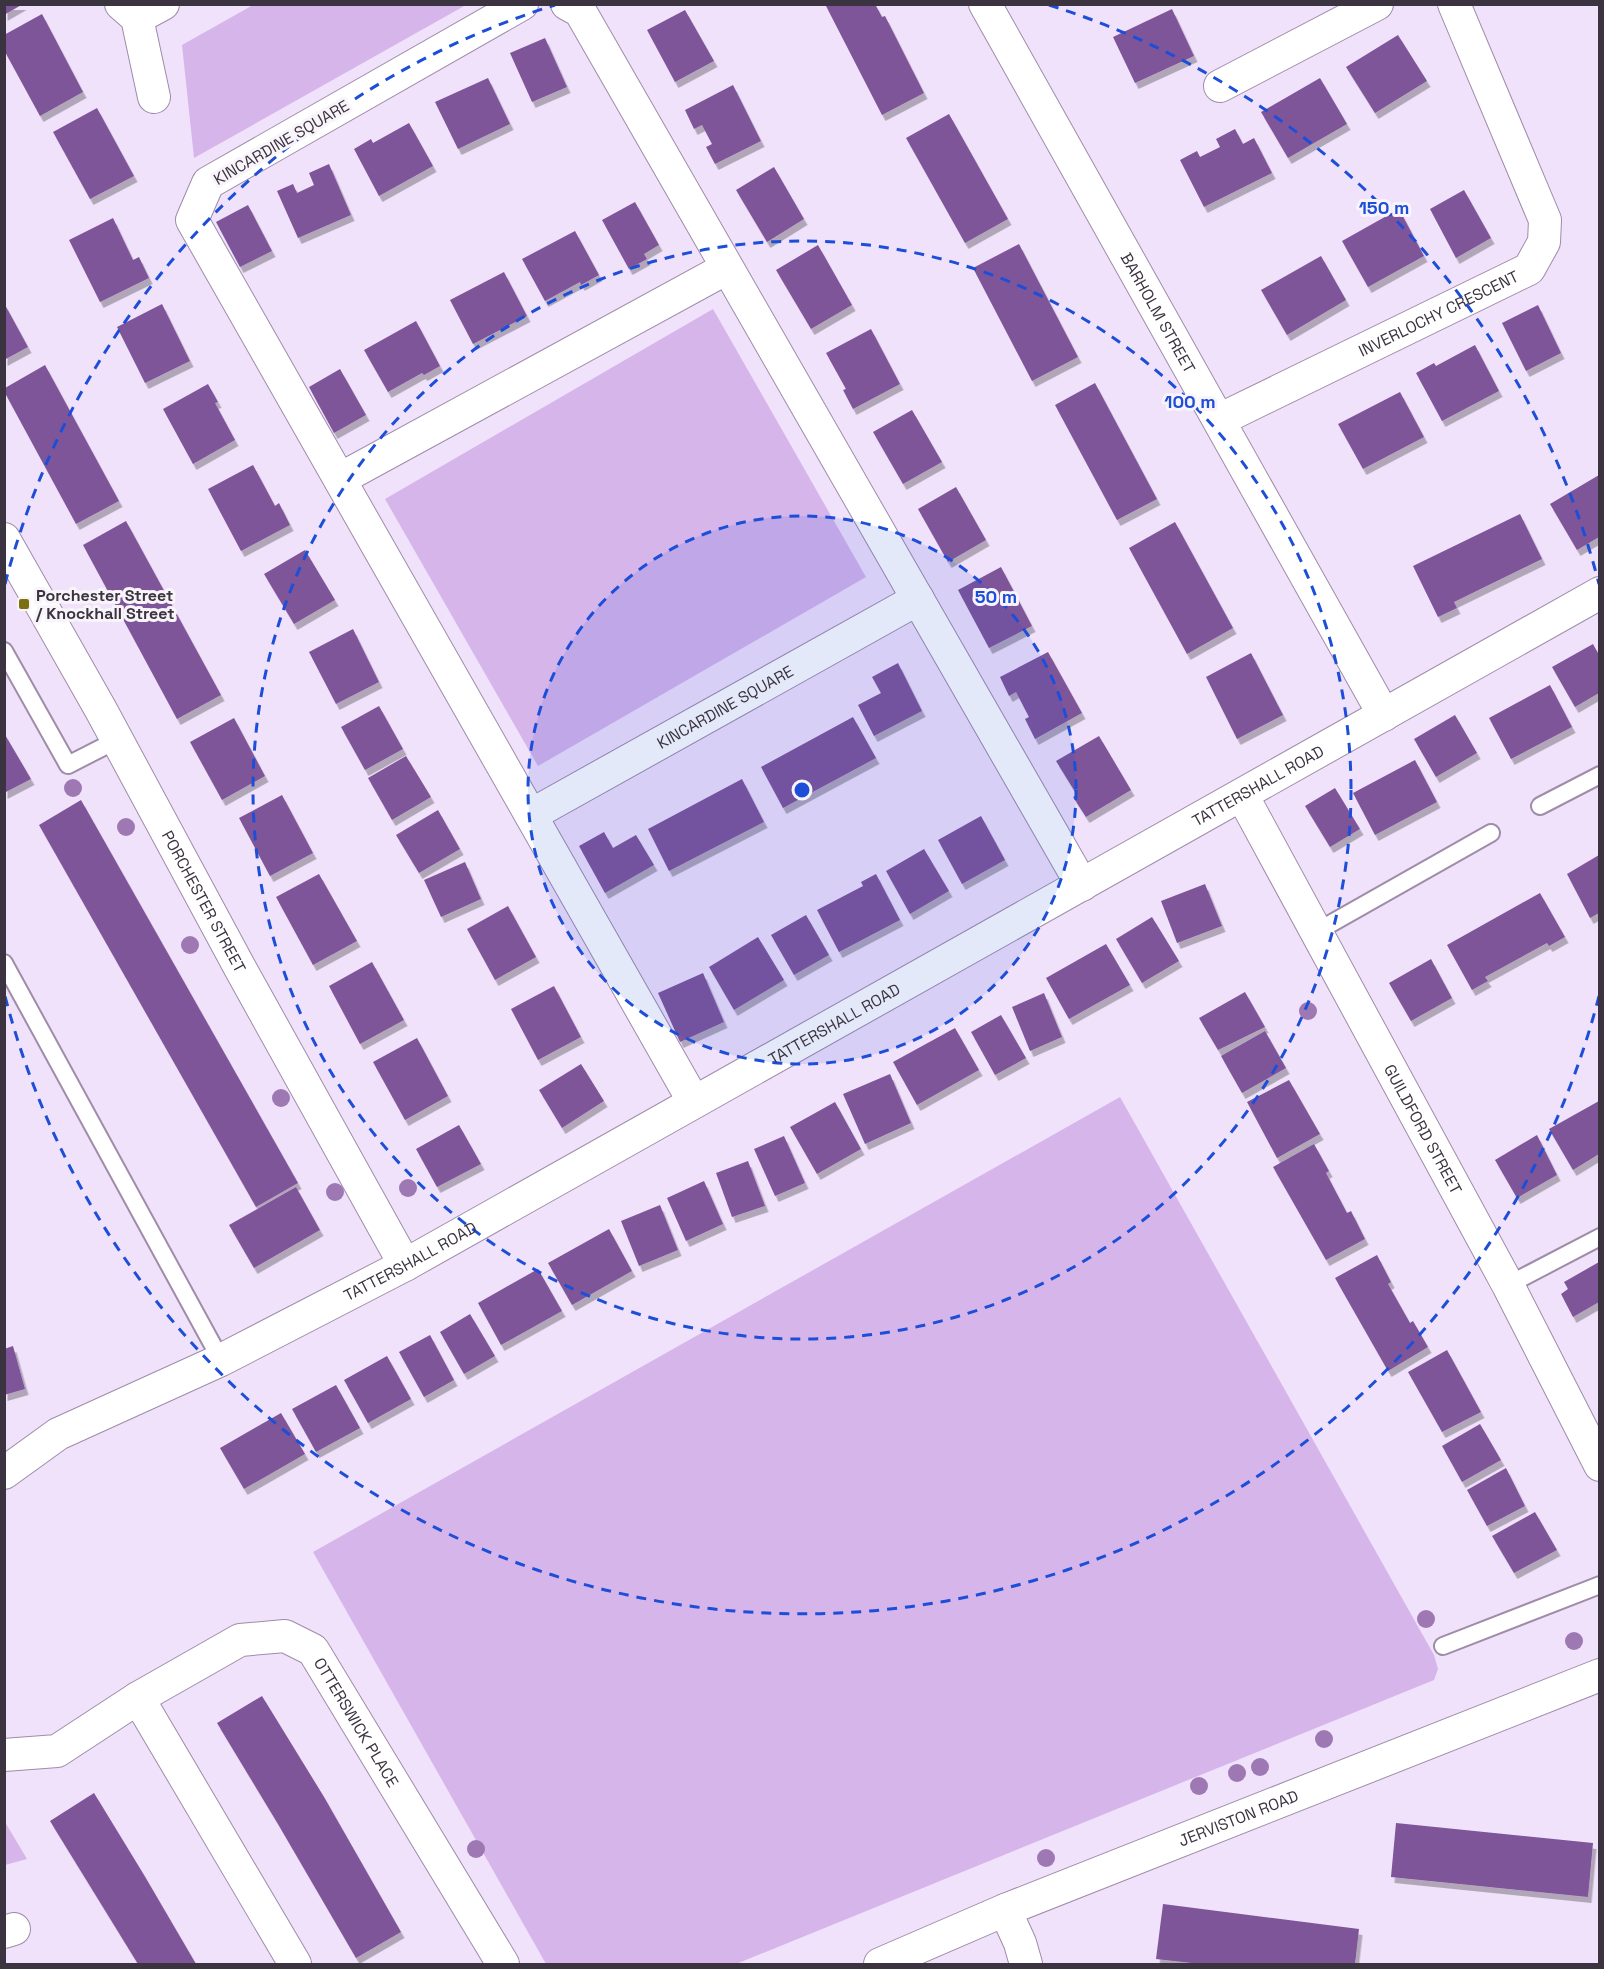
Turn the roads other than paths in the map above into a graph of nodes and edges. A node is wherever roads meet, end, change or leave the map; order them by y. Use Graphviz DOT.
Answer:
graph roads {
  1 [pos="522,4"];
  2 [pos="567,4"];
  3 [pos="985,4"];
  4 [pos="1377,4"];
  5 [pos="1454,4"];
  6 [pos="140,9"];
  7 [pos="1220,86"];
  8 [pos="154,97"];
  9 [pos="727,268"];
  10 [pos="1219,420"];
  11 [pos="340,479"];
  12 [pos="4,539"];
  13 [pos="1599,594"];
  14 [pos="918,599"];
  15 [pos="4,651"];
  16 [pos="1384,714"];
  17 [pos="117,740"];
  18 [pos="1599,775"];
  19 [pos="1242,795"];
  20 [pos="1540,806"];
  21 [pos="531,815"];
  22 [pos="1491,833"];
  23 [pos="1082,885"];
  24 [pos="1316,932"];
  25 [pos="4,963"];
  26 [pos="694,1102"];
  27 [pos="1599,1237"];
  28 [pos="405,1265"];
  29 [pos="1508,1285"];
  30 [pos="220,1360"];
  31 [pos="58,1434"];
  32 [pos="4,1444"];
  33 [pos="1599,1466"];
  34 [pos="4,1473"];
  35 [pos="1599,1585"];
  36 [pos="1443,1646"];
  37 [pos="1599,1675"];
  38 [pos="138,1698"];
  39 [pos="4,1755"];
  40 [pos="1005,1910"];
  41 [pos="295,1965"];
  42 [pos="503,1965"];
  43 [pos="880,1965"];
  44 [pos="1026,1965"];
  1 -- 11 [label="street, KINCARDINE SQUARE"];
  2 -- 9 [label="street"];
  3 -- 10 [label="street, BARHOLM STREET"];
  4 -- 7 [label="street"];
  5 -- 10 [label="street, INVERLOCHY CRESCENT"];
  6 -- 8 [label="street"];
  9 -- 11 [label="street"];
  9 -- 14 [label="street"];
  10 -- 16 [label="street, BARHOLM STREET"];
  11 -- 21 [label="street, KINCARDINE SQUARE"];
  12 -- 17 [label="street, PORCHESTER STREET"];
  13 -- 16 [label="street, TATTERSHALL ROAD"];
  14 -- 21 [label="street, KINCARDINE SQUARE"];
  14 -- 23 [label="street"];
  15 -- 17 [label="lane"];
  16 -- 19 [label="street, TATTERSHALL ROAD"];
  17 -- 28 [label="street, PORCHESTER STREET"];
  18 -- 20 [label="lane"];
  19 -- 23 [label="street, TATTERSHALL ROAD"];
  19 -- 24 [label="street, GUILDFORD STREET"];
  21 -- 26 [label="street, KINCARDINE SQUARE"];
  22 -- 24 [label="lane"];
  23 -- 26 [label="street, TATTERSHALL ROAD"];
  24 -- 29 [label="street, GUILDFORD STREET"];
  25 -- 30 [label="lane"];
  26 -- 28 [label="street, TATTERSHALL ROAD"];
  27 -- 29 [label="lane"];
  28 -- 30 [label="street, TATTERSHALL ROAD"];
  29 -- 33 [label="street, GUILDFORD STREET"];
  30 -- 31 [label="street, TATTERSHALL ROAD"];
  31 -- 32 [label="street"];
  31 -- 34 [label="street"];
  35 -- 36 [label="lane"];
  37 -- 40 [label="street, JERVISTON ROAD"];
  38 -- 39 [label="street, OTTERSWICK PLACE"];
  38 -- 41 [label="street"];
  38 -- 42 [label="street, OTTERSWICK PLACE"];
  40 -- 43 [label="street, JERVISTON ROAD"];
  40 -- 44 [label="street"];
}
